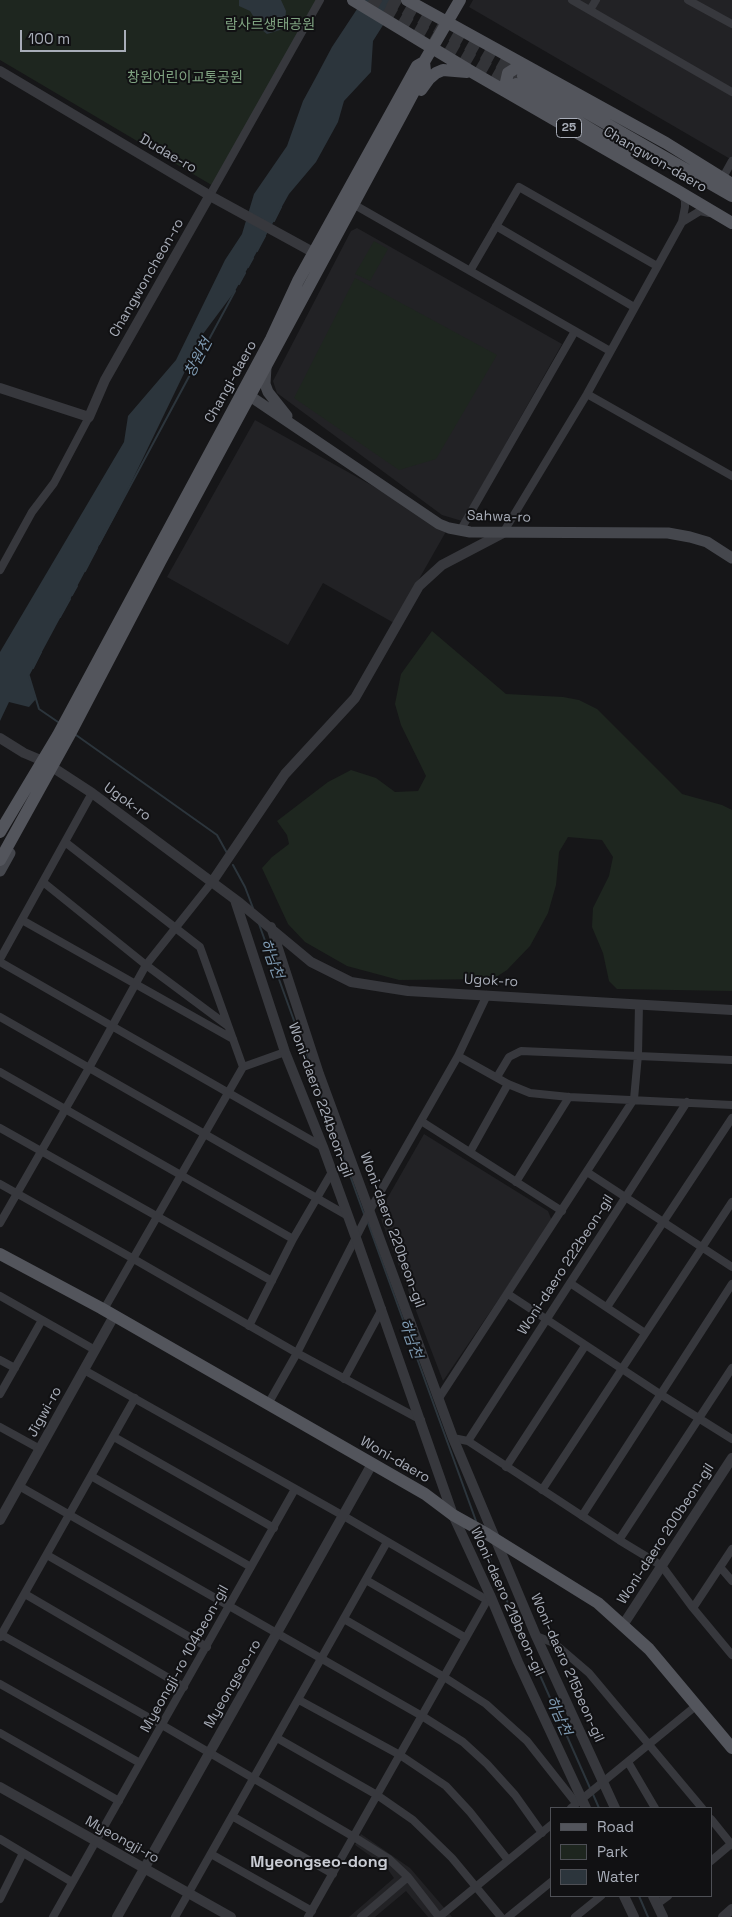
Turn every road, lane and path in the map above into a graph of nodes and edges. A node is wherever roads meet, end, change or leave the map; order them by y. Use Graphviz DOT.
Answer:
graph roads {
  1 [pos="320,0"];
  2 [pos="353,0"];
  3 [pos="460,0"];
  4 [pos="572,0"];
  5 [pos="596,0"];
  6 [pos="688,0"];
  7 [pos="412,3"];
  8 [pos="590,10"];
  9 [pos="447,22"];
  10 [pos="732,24"];
  11 [pos="433,47"];
  12 [pos="424,62"];
  13 [pos="0,71"];
  14 [pos="472,72"];
  15 [pos="524,77"];
  16 [pos="732,92"];
  17 [pos="516,98"];
  18 [pos="401,116"];
  19 [pos="732,161"];
  20 [pos="727,181"];
  21 [pos="678,190"];
  22 [pos="212,196"];
  23 [pos="732,196"];
  24 [pos="353,204"];
  25 [pos="716,214"];
  26 [pos="732,215"];
  27 [pos="682,222"];
  28 [pos="732,223"];
  29 [pos="496,226"];
  30 [pos="319,255"];
  31 [pos="657,266"];
  32 [pos="470,271"];
  33 [pos="634,307"];
  34 [pos="575,331"];
  35 [pos="610,351"];
  36 [pos="266,365"];
  37 [pos="0,388"];
  38 [pos="246,393"];
  39 [pos="587,394"];
  40 [pos="242,412"];
  41 [pos="89,417"];
  42 [pos="296,427"];
  43 [pos="732,476"];
  44 [pos="460,531"];
  45 [pos="503,532"];
  46 [pos="732,558"];
  47 [pos="0,570"];
  48 [pos="71,721"];
  49 [pos="0,738"];
  50 [pos="47,764"];
  51 [pos="92,794"];
  52 [pos="20,825"];
  53 [pos="2,826"];
  54 [pos="65,842"];
  55 [pos="0,860"];
  56 [pos="0,871"];
  57 [pos="43,882"];
  58 [pos="212,882"];
  59 [pos="238,901"];
  60 [pos="22,920"];
  61 [pos="269,925"];
  62 [pos="175,928"];
  63 [pos="0,961"];
  64 [pos="146,965"];
  65 [pos="135,985"];
  66 [pos="487,995"];
  67 [pos="639,1004"];
  68 [pos="732,1010"];
  69 [pos="0,1017"];
  70 [pos="112,1026"];
  71 [pos="228,1026"];
  72 [pos="233,1039"];
  73 [pos="285,1052"];
  74 [pos="638,1055"];
  75 [pos="458,1056"];
  76 [pos="732,1060"];
  77 [pos="243,1067"];
  78 [pos="89,1068"];
  79 [pos="0,1072"];
  80 [pos="497,1077"];
  81 [pos="508,1084"];
  82 [pos="226,1093"];
  83 [pos="569,1097"];
  84 [pos="634,1099"];
  85 [pos="687,1102"];
  86 [pos="732,1105"];
  87 [pos="65,1108"];
  88 [pos="732,1118"];
  89 [pos="421,1121"];
  90 [pos="0,1128"];
  91 [pos="204,1135"];
  92 [pos="323,1147"];
  93 [pos="40,1151"];
  94 [pos="470,1152"];
  95 [pos="332,1172"];
  96 [pos="587,1172"];
  97 [pos="181,1176"];
  98 [pos="516,1182"];
  99 [pos="0,1184"];
  100 [pos="17,1194"];
  101 [pos="625,1196"];
  102 [pos="316,1198"];
  103 [pos="732,1202"];
  104 [pos="562,1211"];
  105 [pos="369,1213"];
  106 [pos="157,1216"];
  107 [pos="348,1216"];
  108 [pos="664,1221"];
  109 [pos="0,1223"];
  110 [pos="358,1236"];
  111 [pos="294,1239"];
  112 [pos="702,1248"];
  113 [pos="0,1254"];
  114 [pos="132,1258"];
  115 [pos="732,1267"];
  116 [pos="272,1281"];
  117 [pos="570,1283"];
  118 [pos="732,1284"];
  119 [pos="508,1294"];
  120 [pos="0,1296"];
  121 [pos="607,1308"];
  122 [pos="382,1309"];
  123 [pos="109,1314"];
  124 [pos="547,1319"];
  125 [pos="42,1320"];
  126 [pos="249,1326"];
  127 [pos="645,1333"];
  128 [pos="585,1346"];
  129 [pos="95,1350"];
  130 [pos="297,1353"];
  131 [pos="0,1360"];
  132 [pos="15,1368"];
  133 [pos="732,1368"];
  134 [pos="622,1369"];
  135 [pos="84,1370"];
  136 [pos="344,1379"];
  137 [pos="0,1394"];
  138 [pos="660,1394"];
  139 [pos="135,1398"];
  140 [pos="440,1398"];
  141 [pos="268,1404"];
  142 [pos="421,1420"];
  143 [pos="699,1420"];
  144 [pos="0,1427"];
  145 [pos="114,1437"];
  146 [pos="453,1438"];
  147 [pos="732,1439"];
  148 [pos="468,1441"];
  149 [pos="40,1449"];
  150 [pos="732,1458"];
  151 [pos="372,1464"];
  152 [pos="506,1466"];
  153 [pos="91,1476"];
  154 [pos="19,1486"];
  155 [pos="296,1489"];
  156 [pos="542,1490"];
  157 [pos="69,1514"];
  158 [pos="342,1515"];
  159 [pos="582,1516"];
  160 [pos="456,1517"];
  161 [pos="0,1520"];
  162 [pos="274,1528"];
  163 [pos="490,1536"];
  164 [pos="619,1540"];
  165 [pos="387,1542"];
  166 [pos="732,1549"];
  167 [pos="47,1555"];
  168 [pos="662,1566"];
  169 [pos="251,1567"];
  170 [pos="720,1567"];
  171 [pos="366,1580"];
  172 [pos="732,1581"];
  173 [pos="24,1594"];
  174 [pos="489,1598"];
  175 [pos="229,1605"];
  176 [pos="693,1608"];
  177 [pos="344,1619"];
  178 [pos="623,1625"];
  179 [pos="278,1634"];
  180 [pos="0,1635"];
  181 [pos="536,1636"];
  182 [pos="466,1638"];
  183 [pos="207,1646"];
  184 [pos="732,1655"];
  185 [pos="322,1660"];
  186 [pos="444,1676"];
  187 [pos="0,1684"];
  188 [pos="184,1687"];
  189 [pos="299,1700"];
  190 [pos="696,1705"];
  191 [pos="422,1716"];
  192 [pos="162,1725"];
  193 [pos="0,1733"];
  194 [pos="277,1738"];
  195 [pos="649,1744"];
  196 [pos="732,1748"];
  197 [pos="210,1753"];
  198 [pos="400,1755"];
  199 [pos="628,1762"];
  200 [pos="140,1763"];
  201 [pos="254,1778"];
  202 [pos="601,1782"];
  203 [pos="0,1786"];
  204 [pos="377,1795"];
  205 [pos="118,1801"];
  206 [pos="580,1803"];
  207 [pos="614,1807"];
  208 [pos="654,1807"];
  209 [pos="701,1807"];
  210 [pos="232,1816"];
  211 [pos="712,1820"];
  212 [pos="550,1826"];
  213 [pos="542,1833"];
  214 [pos="354,1837"];
  215 [pos="0,1839"];
  216 [pos="96,1841"];
  217 [pos="732,1845"];
  218 [pos="23,1853"];
  219 [pos="211,1854"];
  220 [pos="508,1860"];
  221 [pos="712,1860"];
  222 [pos="144,1868"];
  223 [pos="333,1874"];
  224 [pos="408,1877"];
  225 [pos="72,1882"];
  226 [pos="550,1883"];
  227 [pos="476,1887"];
  228 [pos="188,1893"];
  229 [pos="600,1897"];
  230 [pos="624,1897"];
  231 [pos="0,1899"];
  232 [pos="655,1900"];
  233 [pos="732,1909"];
  234 [pos="310,1914"];
  235 [pos="53,1917"];
  236 [pos="117,1917"];
  237 [pos="175,1917"];
  238 [pos="229,1917"];
  239 [pos="361,1917"];
  240 [pos="440,1917"];
  241 [pos="501,1917"];
  242 [pos="508,1917"];
  243 [pos="575,1917"];
  244 [pos="634,1917"];
  245 [pos="662,1917"];
  246 [pos="722,1917"];
  1 -- 22 [label="street, Changwoncheon-ro"];
  2 -- 11 [label="main road, Changwon-daero / 25"];
  3 -- 9 [label="main road, Changi-daero"];
  4 -- 8 [label="street"];
  5 -- 8 [label="street"];
  6 -- 10 [label="street"];
  7 -- 9 [label="main road"];
  8 -- 16 [label="street"];
  9 -- 11 [label="main road, Changi-daero"];
  9 -- 15 [label="main road"];
  11 -- 12 [label="main road, Changi-daero"];
  11 -- 14 [label="main road, Changwon-daero / 25"];
  12 -- 18 [label="main road, Changi-daero"];
  12 -- 30 [label="main road, Changi-daero"];
  13 -- 22 [label="street, Dudae-ro"];
  14 -- 17 [label="main road, Changwon-daero / 25"];
  14 -- 18 [label="main road"];
  15 -- 17 [label="main road"];
  15 -- 20 [label="main road"];
  15 -- 23 [label="main road"];
  15 -- 26 [label="main road"];
  17 -- 21 [label="main road, Changwon-daero / 25"];
  18 -- 24 [label="main road, Changi-daero"];
  19 -- 20 [label="street"];
  21 -- 25 [label="main road, Changwon-daero / 25"];
  21 -- 27 [label="street"];
  22 -- 30 [label="street, Dudae-ro"];
  22 -- 41 [label="street, Changwoncheon-ro"];
  24 -- 30 [label="main road, Changi-daero"];
  24 -- 32 [label="street"];
  25 -- 27 [label="street"];
  25 -- 28 [label="main road, Changwon-daero / 25"];
  27 -- 31 [label="street"];
  29 -- 31 [label="street"];
  29 -- 32 [label="street"];
  29 -- 33 [label="street"];
  30 -- 36 [label="main road, Changi-daero"];
  30 -- 38 [label="main road, Changi-daero"];
  31 -- 33 [label="street"];
  32 -- 34 [label="street"];
  33 -- 35 [label="street"];
  34 -- 35 [label="street"];
  34 -- 44 [label="street"];
  35 -- 39 [label="street"];
  36 -- 38 [label="main road, Changi-daero"];
  36 -- 42 [label="main road"];
  37 -- 41 [label="street"];
  38 -- 40 [label="main road, Changi-daero"];
  38 -- 42 [label="main road, Sahwa-ro"];
  38 -- 48 [label="main road, Changi-daero"];
  39 -- 43 [label="street"];
  39 -- 45 [label="street"];
  40 -- 42 [label="main road"];
  40 -- 48 [label="main road, Changi-daero"];
  41 -- 47 [label="street, Changwoncheon-ro"];
  42 -- 44 [label="main road, Sahwa-ro"];
  44 -- 45 [label="main road, Sahwa-ro"];
  45 -- 46 [label="main road, Sahwa-ro"];
  45 -- 58 [label="street"];
  48 -- 50 [label="main road"];
  49 -- 50 [label="street, Ugok-ro"];
  50 -- 51 [label="street, Ugok-ro"];
  50 -- 52 [label="main road"];
  50 -- 53 [label="main road"];
  51 -- 54 [label="street"];
  51 -- 58 [label="street, Ugok-ro"];
  52 -- 55 [label="main road"];
  52 -- 56 [label="main road"];
  54 -- 57 [label="street"];
  54 -- 62 [label="street"];
  57 -- 60 [label="street"];
  57 -- 64 [label="street"];
  58 -- 59 [label="street, Ugok-ro"];
  58 -- 62 [label="street"];
  59 -- 61 [label="street, Ugok-ro"];
  59 -- 73 [label="street, Woni-daero 224beon-gil"];
  60 -- 63 [label="street"];
  60 -- 65 [label="street"];
  61 -- 66 [label="street, Ugok-ro"];
  61 -- 105 [label="street, Woni-daero 220beon-gil"];
  62 -- 64 [label="street"];
  62 -- 71 [label="street"];
  63 -- 70 [label="street"];
  64 -- 65 [label="street"];
  64 -- 71 [label="street"];
  65 -- 70 [label="street"];
  65 -- 72 [label="street"];
  66 -- 67 [label="street, Ugok-ro"];
  66 -- 75 [label="street"];
  67 -- 68 [label="street, Ugok-ro"];
  67 -- 74 [label="street"];
  69 -- 78 [label="street"];
  70 -- 78 [label="street"];
  70 -- 82 [label="street"];
  71 -- 72 [label="street"];
  72 -- 77 [label="street"];
  73 -- 77 [label="street"];
  73 -- 92 [label="street, Woni-daero 224beon-gil"];
  74 -- 76 [label="street"];
  74 -- 80 [label="street"];
  74 -- 84 [label="street"];
  75 -- 80 [label="street"];
  75 -- 89 [label="street"];
  77 -- 82 [label="street"];
  78 -- 87 [label="street"];
  78 -- 91 [label="street"];
  79 -- 87 [label="street"];
  80 -- 81 [label="street"];
  81 -- 83 [label="street"];
  81 -- 94 [label="street"];
  82 -- 91 [label="street"];
  82 -- 92 [label="street"];
  83 -- 84 [label="street"];
  83 -- 98 [label="street"];
  84 -- 85 [label="street"];
  84 -- 96 [label="street"];
  85 -- 86 [label="street"];
  85 -- 101 [label="street, Woni-daero 222beon-gil"];
  87 -- 93 [label="street"];
  87 -- 97 [label="street"];
  88 -- 108 [label="street"];
  89 -- 94 [label="street"];
  89 -- 105 [label="street"];
  90 -- 93 [label="street"];
  91 -- 97 [label="street"];
  91 -- 102 [label="street"];
  92 -- 95 [label="street, Woni-daero 224beon-gil"];
  93 -- 100 [label="street"];
  93 -- 106 [label="street"];
  94 -- 98 [label="street"];
  95 -- 102 [label="street"];
  95 -- 107 [label="street, Woni-daero 224beon-gil"];
  96 -- 101 [label="street"];
  96 -- 104 [label="street"];
  97 -- 106 [label="street"];
  97 -- 111 [label="street"];
  98 -- 104 [label="street"];
  99 -- 100 [label="street"];
  100 -- 109 [label="street"];
  100 -- 114 [label="street"];
  101 -- 108 [label="street"];
  101 -- 117 [label="street, Woni-daero 222beon-gil"];
  102 -- 107 [label="street"];
  102 -- 111 [label="street"];
  103 -- 112 [label="street"];
  104 -- 119 [label="street"];
  105 -- 110 [label="street"];
  105 -- 140 [label="street, Woni-daero 220beon-gil"];
  106 -- 114 [label="street"];
  106 -- 116 [label="street"];
  107 -- 110 [label="street, Woni-daero 224beon-gil"];
  108 -- 112 [label="street"];
  108 -- 121 [label="street"];
  110 -- 122 [label="street, Woni-daero 224beon-gil"];
  110 -- 130 [label="street"];
  111 -- 116 [label="street"];
  112 -- 115 [label="street"];
  112 -- 127 [label="street"];
  113 -- 123 [label="main road, Woni-daero"];
  114 -- 123 [label="street"];
  114 -- 126 [label="street"];
  116 -- 126 [label="street"];
  117 -- 121 [label="street"];
  117 -- 124 [label="street, Woni-daero 222beon-gil"];
  117 -- 127 [label="street"];
  118 -- 138 [label="street"];
  119 -- 124 [label="street"];
  119 -- 140 [label="street"];
  120 -- 125 [label="street"];
  121 -- 127 [label="street"];
  122 -- 136 [label="street"];
  122 -- 142 [label="street, Woni-daero 224beon-gil"];
  123 -- 129 [label="street, Jigwi-ro"];
  123 -- 141 [label="main road, Woni-daero"];
  124 -- 128 [label="street"];
  124 -- 148 [label="street, Woni-daero 222beon-gil"];
  125 -- 129 [label="street"];
  125 -- 132 [label="street"];
  126 -- 130 [label="street"];
  127 -- 134 [label="street"];
  128 -- 134 [label="street"];
  128 -- 152 [label="street"];
  129 -- 135 [label="street, Jigwi-ro"];
  130 -- 136 [label="street"];
  130 -- 141 [label="street"];
  131 -- 132 [label="street"];
  132 -- 137 [label="street"];
  133 -- 143 [label="street"];
  134 -- 138 [label="street"];
  134 -- 156 [label="street"];
  135 -- 139 [label="street"];
  135 -- 149 [label="street, Jigwi-ro"];
  136 -- 142 [label="street"];
  138 -- 143 [label="street"];
  138 -- 159 [label="street"];
  139 -- 145 [label="street"];
  139 -- 155 [label="street"];
  140 -- 146 [label="street, Woni-daero 220beon-gil"];
  141 -- 151 [label="main road, Woni-daero"];
  142 -- 160 [label="street, Woni-daero 224beon-gil"];
  143 -- 147 [label="street"];
  143 -- 164 [label="street"];
  144 -- 149 [label="street"];
  145 -- 153 [label="street"];
  145 -- 162 [label="street"];
  146 -- 148 [label="street"];
  146 -- 163 [label="street, Woni-daero 220beon-gil"];
  148 -- 152 [label="street"];
  149 -- 154 [label="street, Jigwi-ro"];
  150 -- 168 [label="street, Woni-daero 200beon-gil"];
  151 -- 158 [label="street, Myeongseo-ro"];
  151 -- 160 [label="main road, Woni-daero"];
  152 -- 156 [label="street"];
  153 -- 157 [label="street"];
  153 -- 169 [label="street"];
  154 -- 157 [label="street"];
  154 -- 161 [label="street, Jigwi-ro"];
  155 -- 158 [label="street"];
  155 -- 162 [label="street, Myeongji-ro 104beon-gil"];
  156 -- 159 [label="street"];
  157 -- 167 [label="street"];
  157 -- 175 [label="street"];
  158 -- 165 [label="street"];
  158 -- 179 [label="street, Myeongseo-ro"];
  159 -- 164 [label="street"];
  160 -- 163 [label="main road, Woni-daero"];
  160 -- 174 [label="street, Woni-daero 219beon-gil"];
  162 -- 169 [label="street, Myeongji-ro 104beon-gil"];
  163 -- 178 [label="main road, Woni-daero"];
  163 -- 181 [label="street, Woni-daero 215beon-gil"];
  164 -- 168 [label="street"];
  165 -- 171 [label="street"];
  165 -- 174 [label="street"];
  166 -- 170 [label="street"];
  167 -- 173 [label="street"];
  167 -- 183 [label="street"];
  168 -- 176 [label="street"];
  168 -- 178 [label="street, Woni-daero 200beon-gil"];
  169 -- 175 [label="street, Myeongji-ro 104beon-gil"];
  170 -- 172 [label="street"];
  170 -- 176 [label="street"];
  171 -- 177 [label="street"];
  171 -- 182 [label="street"];
  173 -- 180 [label="street"];
  173 -- 188 [label="street"];
  174 -- 182 [label="street"];
  174 -- 206 [label="street, Woni-daero 219beon-gil"];
  175 -- 179 [label="street"];
  175 -- 183 [label="street, Myeongji-ro 104beon-gil"];
  176 -- 184 [label="street"];
  177 -- 185 [label="street"];
  177 -- 186 [label="street"];
  178 -- 190 [label="main road, Woni-daero"];
  179 -- 185 [label="street"];
  179 -- 197 [label="street, Myeongseo-ro"];
  180 -- 192 [label="street"];
  181 -- 195 [label="street"];
  181 -- 202 [label="street, Woni-daero 215beon-gil"];
  182 -- 186 [label="street"];
  183 -- 188 [label="street, Myeongji-ro 104beon-gil"];
  185 -- 189 [label="street"];
  185 -- 191 [label="street"];
  186 -- 191 [label="street"];
  186 -- 206 [label="street"];
  187 -- 200 [label="street"];
  188 -- 192 [label="street, Myeongji-ro 104beon-gil"];
  189 -- 194 [label="street"];
  189 -- 198 [label="street"];
  190 -- 195 [label="street"];
  190 -- 196 [label="main road, Woni-daero"];
  191 -- 198 [label="street"];
  191 -- 213 [label="street"];
  192 -- 197 [label="street"];
  192 -- 200 [label="street, Myeongji-ro 104beon-gil"];
  193 -- 205 [label="street"];
  194 -- 201 [label="street"];
  194 -- 204 [label="street"];
  195 -- 199 [label="street"];
  195 -- 209 [label="street"];
  197 -- 201 [label="street"];
  197 -- 222 [label="street, Myeongseo-ro"];
  198 -- 204 [label="street"];
  198 -- 220 [label="street"];
  199 -- 202 [label="street"];
  199 -- 208 [label="street"];
  200 -- 205 [label="street, Myeongji-ro 104beon-gil"];
  201 -- 210 [label="street"];
  201 -- 214 [label="street"];
  202 -- 206 [label="street"];
  202 -- 207 [label="street, Woni-daero 215beon-gil"];
  203 -- 216 [label="street, Myeongji-ro"];
  204 -- 214 [label="street"];
  204 -- 227 [label="street"];
  205 -- 216 [label="street, Myeongji-ro 104beon-gil"];
  210 -- 219 [label="street"];
  210 -- 223 [label="street"];
  211 -- 217 [label="street"];
  212 -- 213 [label="street"];
  213 -- 220 [label="street"];
  214 -- 223 [label="street"];
  214 -- 224 [label="street"];
  215 -- 218 [label="street"];
  216 -- 222 [label="street, Myeongji-ro"];
  216 -- 225 [label="street, Myeongji-ro 104beon-gil"];
  217 -- 221 [label="street"];
  218 -- 225 [label="street"];
  218 -- 231 [label="street"];
  219 -- 228 [label="street"];
  219 -- 234 [label="street"];
  220 -- 227 [label="street"];
  222 -- 228 [label="street, Myeongji-ro"];
  222 -- 236 [label="street, Myeongseo-ro"];
  223 -- 234 [label="street"];
  224 -- 239 [label="street"];
  224 -- 240 [label="street"];
  225 -- 235 [label="street, Myeongji-ro 104beon-gil"];
  226 -- 242 [label="street"];
  227 -- 240 [label="street"];
  227 -- 241 [label="street"];
  228 -- 237 [label="street"];
  228 -- 238 [label="street, Myeongji-ro"];
  229 -- 243 [label="street"];
  230 -- 244 [label="street"];
  232 -- 245 [label="street"];
  233 -- 246 [label="street"];
}
